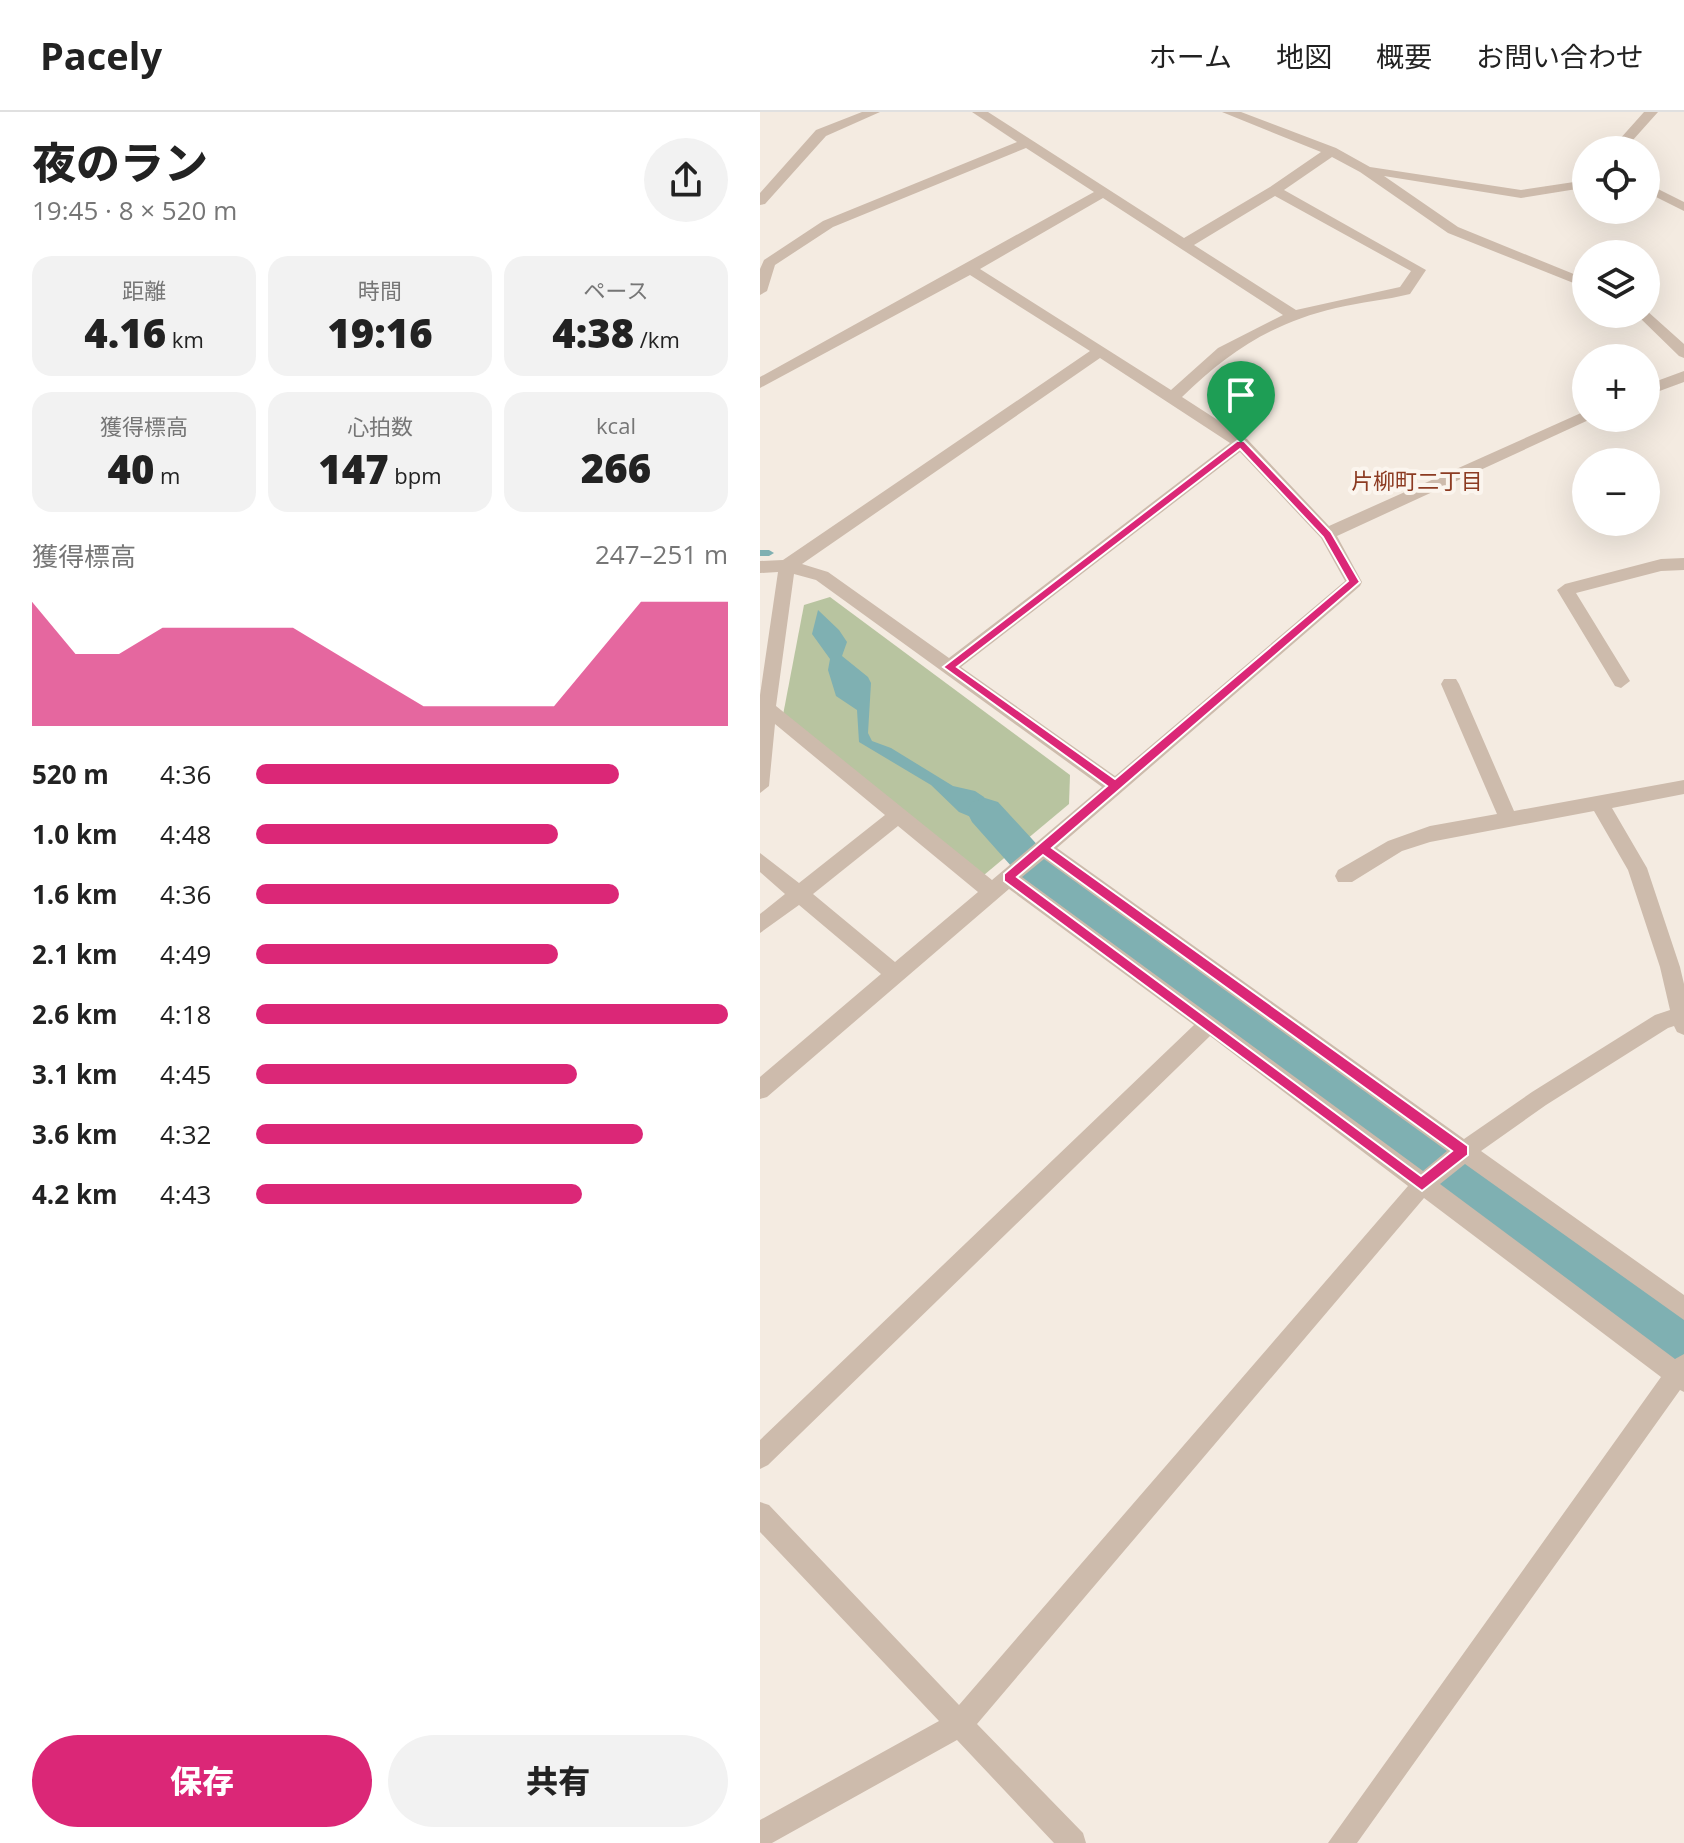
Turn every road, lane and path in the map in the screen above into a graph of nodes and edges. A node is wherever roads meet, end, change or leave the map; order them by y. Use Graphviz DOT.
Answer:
graph roads {
  1 [pos="873,112"];
  2 [pos="979,112"];
  3 [pos="1229,112"];
  4 [pos="1651,112"];
  5 [pos="1630,136"];
  6 [pos="1027,143"];
  7 [pos="1331,151"];
  8 [pos="1365,169"];
  9 [pos="1572,186"];
  10 [pos="1275,190"];
  11 [pos="1104,192"];
  12 [pos="1660,194"];
  13 [pos="760,201"];
  14 [pos="1684,207"];
  15 [pos="1185,244"];
  16 [pos="765,262"];
  17 [pos="970,269"];
  18 [pos="1572,278"];
  19 [pos="760,291"];
  20 [pos="1292,314"];
  21 [pos="1658,328"];
  22 [pos="1100,351"];
  23 [pos="1684,353"];
  24 [pos="1684,376"];
  25 [pos="760,383"];
  26 [pos="1660,385"];
  27 [pos="1172,398"];
  28 [pos="1572,423"];
  29 [pos="1241,443"];
  30 [pos="1327,534"];
  31 [pos="1684,564"];
  32 [pos="787,566"];
  33 [pos="760,567"];
  34 [pos="949,667"];
  35 [pos="1621,681"];
  36 [pos="1450,684"];
  37 [pos="767,708"];
  38 [pos="760,786"];
  39 [pos="1115,786"];
  40 [pos="1684,787"];
  41 [pos="1600,804"];
  42 [pos="898,815"];
  43 [pos="1509,820"];
  44 [pos="1043,848"];
  45 [pos="760,861"];
  46 [pos="1345,876"];
  47 [pos="1000,885"];
  48 [pos="799,893"];
  49 [pos="760,925"];
  50 [pos="895,974"];
  51 [pos="1682,1021"];
  52 [pos="1209,1024"];
  53 [pos="760,1090"];
  54 [pos="1463,1150"];
  55 [pos="1422,1185"];
  56 [pos="1684,1309"];
  57 [pos="1682,1373"];
  58 [pos="760,1457"];
  59 [pos="760,1514"];
  60 [pos="960,1724"];
  61 [pos="760,1835"];
  62 [pos="1073,1843"];
  63 [pos="1341,1843"];
  1 -- 13 [label="street"];
  2 -- 6 [label="street"];
  3 -- 7 [label="street"];
  4 -- 5 [label="street"];
  6 -- 11 [label="street"];
  6 -- 16 [label="street"];
  7 -- 8 [label="street"];
  7 -- 10 [label="street"];
  8 -- 9 [label="street"];
  8 -- 18 [label="street"];
  10 -- 15 [label="street"];
  10 -- 20 [label="street"];
  11 -- 15 [label="street"];
  11 -- 17 [label="street"];
  12 -- 14 [label="street"];
  15 -- 20 [label="street"];
  16 -- 19 [label="street"];
  17 -- 22 [label="street"];
  17 -- 25 [label="street"];
  20 -- 27 [label="street"];
  21 -- 23 [label="street"];
  22 -- 27 [label="street"];
  22 -- 32 [label="street"];
  24 -- 26 [label="street"];
  27 -- 29 [label="street"];
  28 -- 30 [label="street"];
  29 -- 30 [label="street"];
  29 -- 34 [label="street"];
  30 -- 39 [label="street"];
  31 -- 35 [label="street"];
  32 -- 33 [label="street"];
  32 -- 34 [label="street"];
  32 -- 37 [label="street"];
  34 -- 39 [label="street"];
  36 -- 43 [label="street"];
  37 -- 38 [label="street"];
  37 -- 42 [label="street"];
  39 -- 44 [label="street"];
  40 -- 41 [label="street"];
  41 -- 43 [label="street"];
  41 -- 51 [label="street"];
  42 -- 47 [label="street"];
  42 -- 48 [label="street"];
  43 -- 46 [label="street"];
  44 -- 47 [label="street"];
  44 -- 54 [label="street"];
  45 -- 48 [label="street"];
  47 -- 50 [label="street"];
  47 -- 52 [label="street"];
  48 -- 49 [label="street"];
  48 -- 50 [label="street"];
  50 -- 53 [label="street"];
  51 -- 54 [label="street"];
  52 -- 55 [label="street"];
  52 -- 58 [label="street"];
  54 -- 55 [label="street"];
  54 -- 56 [label="street"];
  55 -- 57 [label="street"];
  55 -- 60 [label="street"];
  57 -- 63 [label="street"];
  59 -- 60 [label="street"];
  60 -- 61 [label="street"];
  60 -- 62 [label="street"];
}
